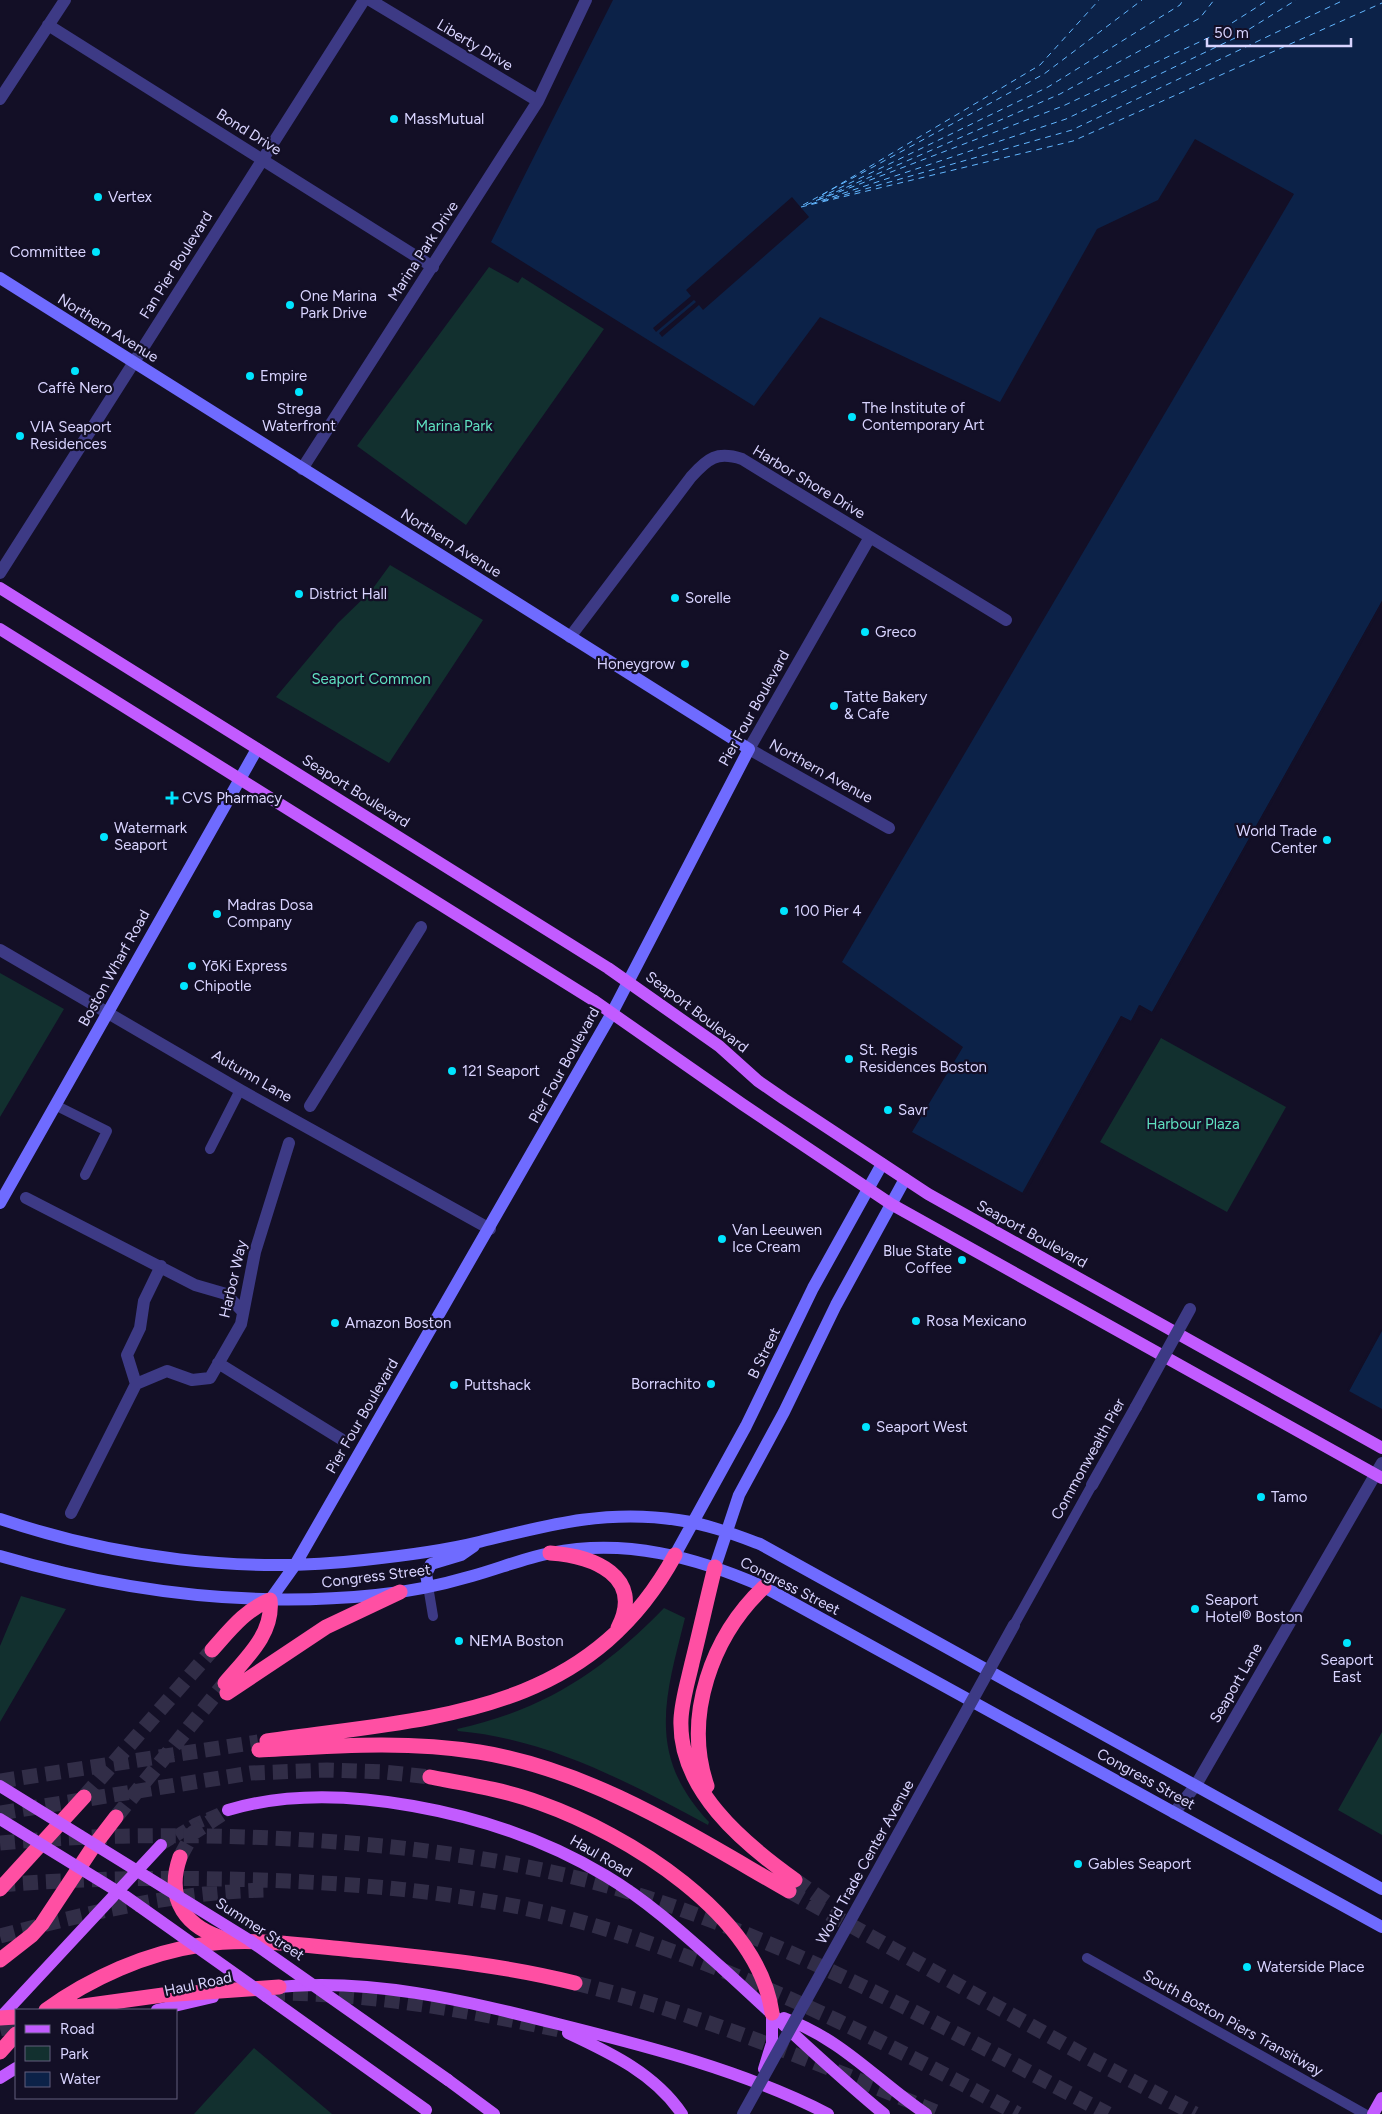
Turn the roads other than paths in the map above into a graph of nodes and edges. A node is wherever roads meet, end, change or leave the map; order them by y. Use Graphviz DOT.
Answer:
graph roads {
  1 [pos="64,0"];
  2 [pos="364,0"];
  3 [pos="370,0"];
  4 [pos="586,0"];
  5 [pos="48,25"];
  6 [pos="0,99"];
  7 [pos="538,101"];
  8 [pos="262,160"];
  9 [pos="433,267"];
  10 [pos="0,278"];
  11 [pos="134,363"];
  12 [pos="302,469"];
  13 [pos="870,537"];
  14 [pos="0,573"];
  15 [pos="0,588"];
  16 [pos="1006,620"];
  17 [pos="0,629"];
  18 [pos="570,637"];
  19 [pos="257,749"];
  20 [pos="749,749"];
  21 [pos="240,779"];
  22 [pos="889,828"];
  23 [pos="421,927"];
  24 [pos="0,950"];
  25 [pos="629,982"];
  26 [pos="108,1013"];
  27 [pos="612,1013"];
  28 [pos="240,1090"];
  29 [pos="55,1105"];
  30 [pos="310,1106"];
  31 [pos="289,1143"];
  32 [pos="210,1149"];
  33 [pos="882,1164"];
  34 [pos="85,1175"];
  35 [pos="905,1179"];
  36 [pos="868,1188"];
  37 [pos="26,1198"];
  38 [pos="0,1203"];
  39 [pos="891,1204"];
  40 [pos="490,1229"];
  41 [pos="161,1266"];
  42 [pos="1190,1308"];
  43 [pos="243,1312"];
  44 [pos="218,1363"];
  45 [pos="136,1384"];
  46 [pos="341,1440"];
  47 [pos="1382,1448"];
  48 [pos="1382,1463"];
  49 [pos="1379,1477"];
  50 [pos="1092,1485"];
  51 [pos="71,1513"];
  52 [pos="0,1519"];
  53 [pos="693,1522"];
  54 [pos="725,1531"];
  55 [pos="478,1542"];
  56 [pos="550,1553"];
  57 [pos="676,1555"];
  58 [pos="0,1556"];
  59 [pos="295,1565"];
  60 [pos="715,1567"];
  61 [pos="428,1586"];
  62 [pos="764,1587"];
  63 [pos="400,1592"];
  64 [pos="270,1600"];
  65 [pos="432,1616"];
  66 [pos="1014,1625"];
  67 [pos="611,1638"];
  68 [pos="212,1650"];
  69 [pos="430,1777"];
  70 [pos="1196,1785"];
  71 [pos="0,1786"];
  72 [pos="84,1797"];
  73 [pos="228,1810"];
  74 [pos="1174,1813"];
  75 [pos="116,1817"];
  76 [pos="0,1819"];
  77 [pos="728,1821"];
  78 [pos="161,1845"];
  79 [pos="180,1857"];
  80 [pos="0,1889"];
  81 [pos="1382,1889"];
  82 [pos="1382,1927"];
  83 [pos="242,1942"];
  84 [pos="1087,1958"];
  85 [pos="0,1960"];
  86 [pos="576,1983"];
  87 [pos="279,1987"];
  88 [pos="48,2009"];
  89 [pos="61,2009"];
  90 [pos="160,2009"];
  91 [pos="772,2014"];
  92 [pos="15,2017"];
  93 [pos="529,2017"];
  94 [pos="0,2018"];
  95 [pos="15,2035"];
  96 [pos="0,2052"];
  97 [pos="15,2069"];
  98 [pos="0,2078"];
  99 [pos="758,2083"];
  100 [pos="1382,2098"];
  101 [pos="426,2110"];
  102 [pos="494,2114"];
  103 [pos="682,2114"];
  104 [pos="741,2114"];
  105 [pos="828,2114"];
  106 [pos="884,2114"];
  107 [pos="926,2114"];
  108 [pos="1365,2114"];
  109 [pos="1373,2114"];
  1 -- 5 [label="street"];
  2 -- 8 [label="street, Fan Pier Boulevard"];
  3 -- 7 [label="street, Liberty Drive"];
  4 -- 7 [label="street, Marina Park Drive"];
  5 -- 6 [label="street"];
  5 -- 8 [label="street, Bond Drive"];
  7 -- 9 [label="street, Marina Park Drive"];
  8 -- 9 [label="street, Bond Drive"];
  8 -- 11 [label="street, Fan Pier Boulevard"];
  9 -- 12 [label="street, Marina Park Drive"];
  10 -- 11 [label="main road, Northern Avenue"];
  11 -- 12 [label="main road, Northern Avenue"];
  11 -- 14 [label="street, Fan Pier Boulevard"];
  12 -- 18 [label="main road, Northern Avenue"];
  13 -- 16 [label="street, Harbor Shore Drive"];
  13 -- 18 [label="street, Harbor Shore Drive"];
  13 -- 20 [label="street, Pier Four Boulevard"];
  15 -- 19 [label="main road, Seaport Boulevard"];
  17 -- 21 [label="main road"];
  18 -- 20 [label="main road, Northern Avenue"];
  19 -- 21 [label="main road, Boston Wharf Road"];
  19 -- 25 [label="main road, Seaport Boulevard"];
  20 -- 22 [label="street, Northern Avenue"];
  20 -- 25 [label="main road, Pier Four Boulevard"];
  21 -- 26 [label="main road, Boston Wharf Road"];
  21 -- 27 [label="main road"];
  23 -- 30 [label="street"];
  24 -- 26 [label="street, Autumn Lane"];
  25 -- 27 [label="main road, Pier Four Boulevard"];
  25 -- 33 [label="main road, Seaport Boulevard"];
  26 -- 28 [label="street, Autumn Lane"];
  26 -- 29 [label="main road, Boston Wharf Road"];
  27 -- 36 [label="main road"];
  27 -- 40 [label="main road, Pier Four Boulevard"];
  28 -- 32 [label="lane"];
  28 -- 40 [label="street, Autumn Lane"];
  29 -- 34 [label="lane"];
  29 -- 38 [label="main road, Boston Wharf Road"];
  31 -- 43 [label="street, Harbor Way"];
  33 -- 35 [label="main road, Seaport Boulevard"];
  33 -- 36 [label="main road, B Street"];
  35 -- 39 [label="main road"];
  35 -- 47 [label="main road, Seaport Boulevard"];
  36 -- 39 [label="main road"];
  36 -- 53 [label="main road, B Street"];
  37 -- 41 [label="street"];
  39 -- 49 [label="main road"];
  39 -- 54 [label="main road"];
  40 -- 59 [label="main road, Pier Four Boulevard"];
  41 -- 43 [label="street"];
  41 -- 45 [label="street"];
  42 -- 50 [label="street, Commonwealth Pier, bridge"];
  43 -- 44 [label="street, Harbor Way"];
  44 -- 45 [label="street, Harbor Way"];
  44 -- 46 [label="street"];
  45 -- 51 [label="street"];
  48 -- 49 [label="street, Seaport Lane"];
  49 -- 70 [label="street, Seaport Lane"];
  50 -- 66 [label="lane, Commonwealth Pier"];
  52 -- 59 [label="main road, Congress Street"];
  53 -- 54 [label="main road, Congress Street"];
  53 -- 55 [label="main road, Congress Street"];
  53 -- 57 [label="main road, B Street"];
  54 -- 60 [label="main road"];
  54 -- 70 [label="main road, Congress Street"];
  55 -- 59 [label="main road, Congress Street"];
  55 -- 61 [label="main road"];
  56 -- 57 [label="main road, Congress Street"];
  56 -- 61 [label="main road, Congress Street"];
  56 -- 67 [label="highway"];
  57 -- 60 [label="main road, Congress Street"];
  57 -- 67 [label="highway"];
  58 -- 64 [label="main road, Congress Street"];
  59 -- 64 [label="main road, Pier Four Boulevard"];
  60 -- 62 [label="main road, Congress Street"];
  60 -- 77 [label="highway"];
  61 -- 63 [label="main road, Congress Street"];
  61 -- 65 [label="lane"];
  62 -- 74 [label="main road, Congress Street"];
  62 -- 77 [label="highway"];
  63 -- 64 [label="main road, Congress Street"];
  63 -- 64 [label="highway"];
  64 -- 68 [label="highway"];
  66 -- 104 [label="street, World Trade Center Avenue, bridge"];
  67 -- 77 [label="highway"];
  69 -- 91 [label="highway"];
  70 -- 74 [label="street, Seaport Lane"];
  70 -- 81 [label="main road, Congress Street"];
  71 -- 102 [label="main road, Summer Street, bridge"];
  72 -- 80 [label="highway"];
  73 -- 91 [label="main road, Haul Road"];
  74 -- 82 [label="main road, Congress Street"];
  75 -- 85 [label="highway"];
  76 -- 101 [label="main road, bridge"];
  78 -- 94 [label="main road"];
  79 -- 83 [label="highway"];
  83 -- 86 [label="highway"];
  83 -- 88 [label="highway"];
  84 -- 108 [label="lane, South Boston Piers Transitway"];
  87 -- 89 [label="highway"];
  87 -- 90 [label="main road, Haul Road"];
  87 -- 93 [label="main road, Haul Road"];
  91 -- 99 [label="main road"];
  91 -- 106 [label="main road, Haul Road"];
  91 -- 107 [label="main road"];
  92 -- 94 [label="highway"];
  93 -- 99 [label="main road, Haul Road"];
  93 -- 103 [label="main road"];
  95 -- 96 [label="highway"];
  97 -- 98 [label="main road"];
  99 -- 104 [label="lane"];
  99 -- 105 [label="main road, Haul Road"];
  100 -- 109 [label="main road"];
}
